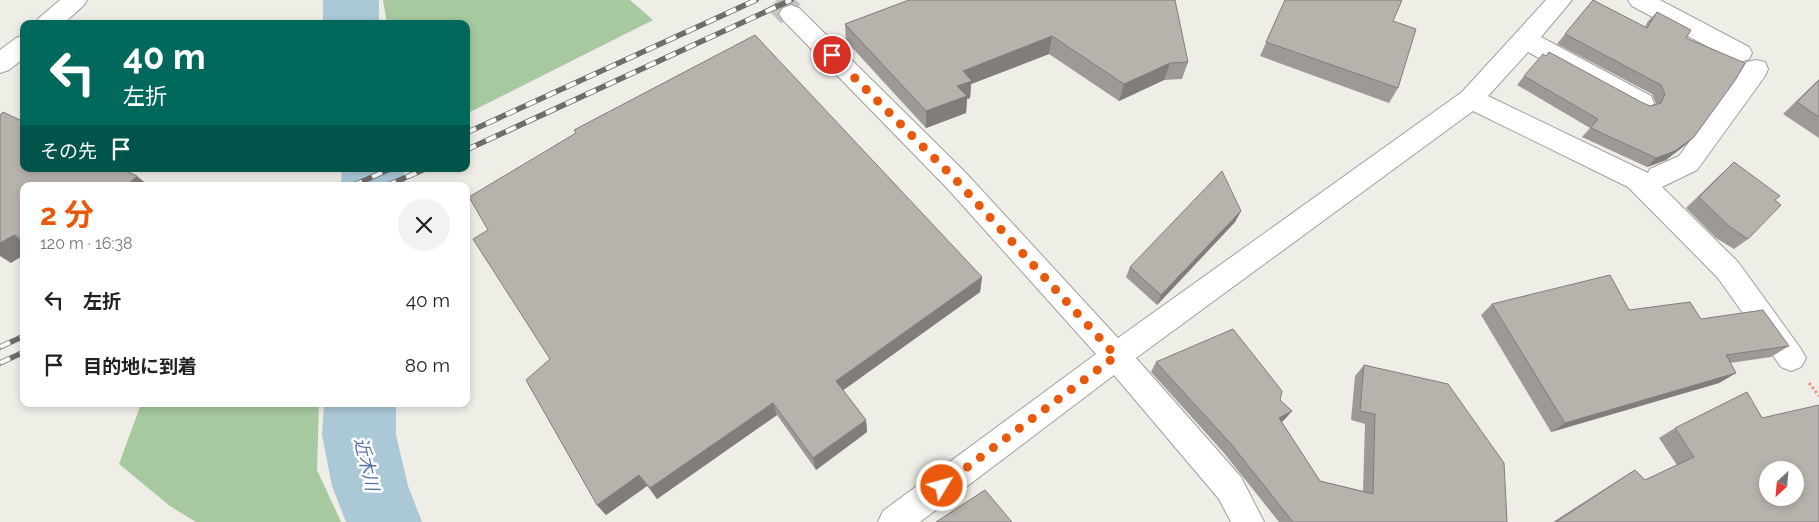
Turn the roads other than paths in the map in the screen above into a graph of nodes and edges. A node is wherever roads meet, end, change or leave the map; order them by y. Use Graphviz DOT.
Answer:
graph roads {
  1 [pos="75,0"];
  2 [pos="1560,0"];
  3 [pos="1640,0"];
  4 [pos="791,14"];
  5 [pos="52,20"];
  6 [pos="1524,39"];
  7 [pos="20,47"];
  8 [pos="0,64"];
  9 [pos="1471,98"];
  10 [pos="1642,103"];
  11 [pos="1659,177"];
  12 [pos="1116,356"];
  13 [pos="1791,358"];
  14 [pos="894,522"];
  15 [pos="1248,522"];
  1 -- 5 [label="street"];
  2 -- 6 [label="street"];
  3 -- 11 [label="street"];
  4 -- 12 [label="street"];
  6 -- 9 [label="street"];
  6 -- 10 [label="street"];
  7 -- 8 [label="street"];
  9 -- 12 [label="street"];
  9 -- 13 [label="street"];
  12 -- 14 [label="street"];
  12 -- 15 [label="street"];
}
